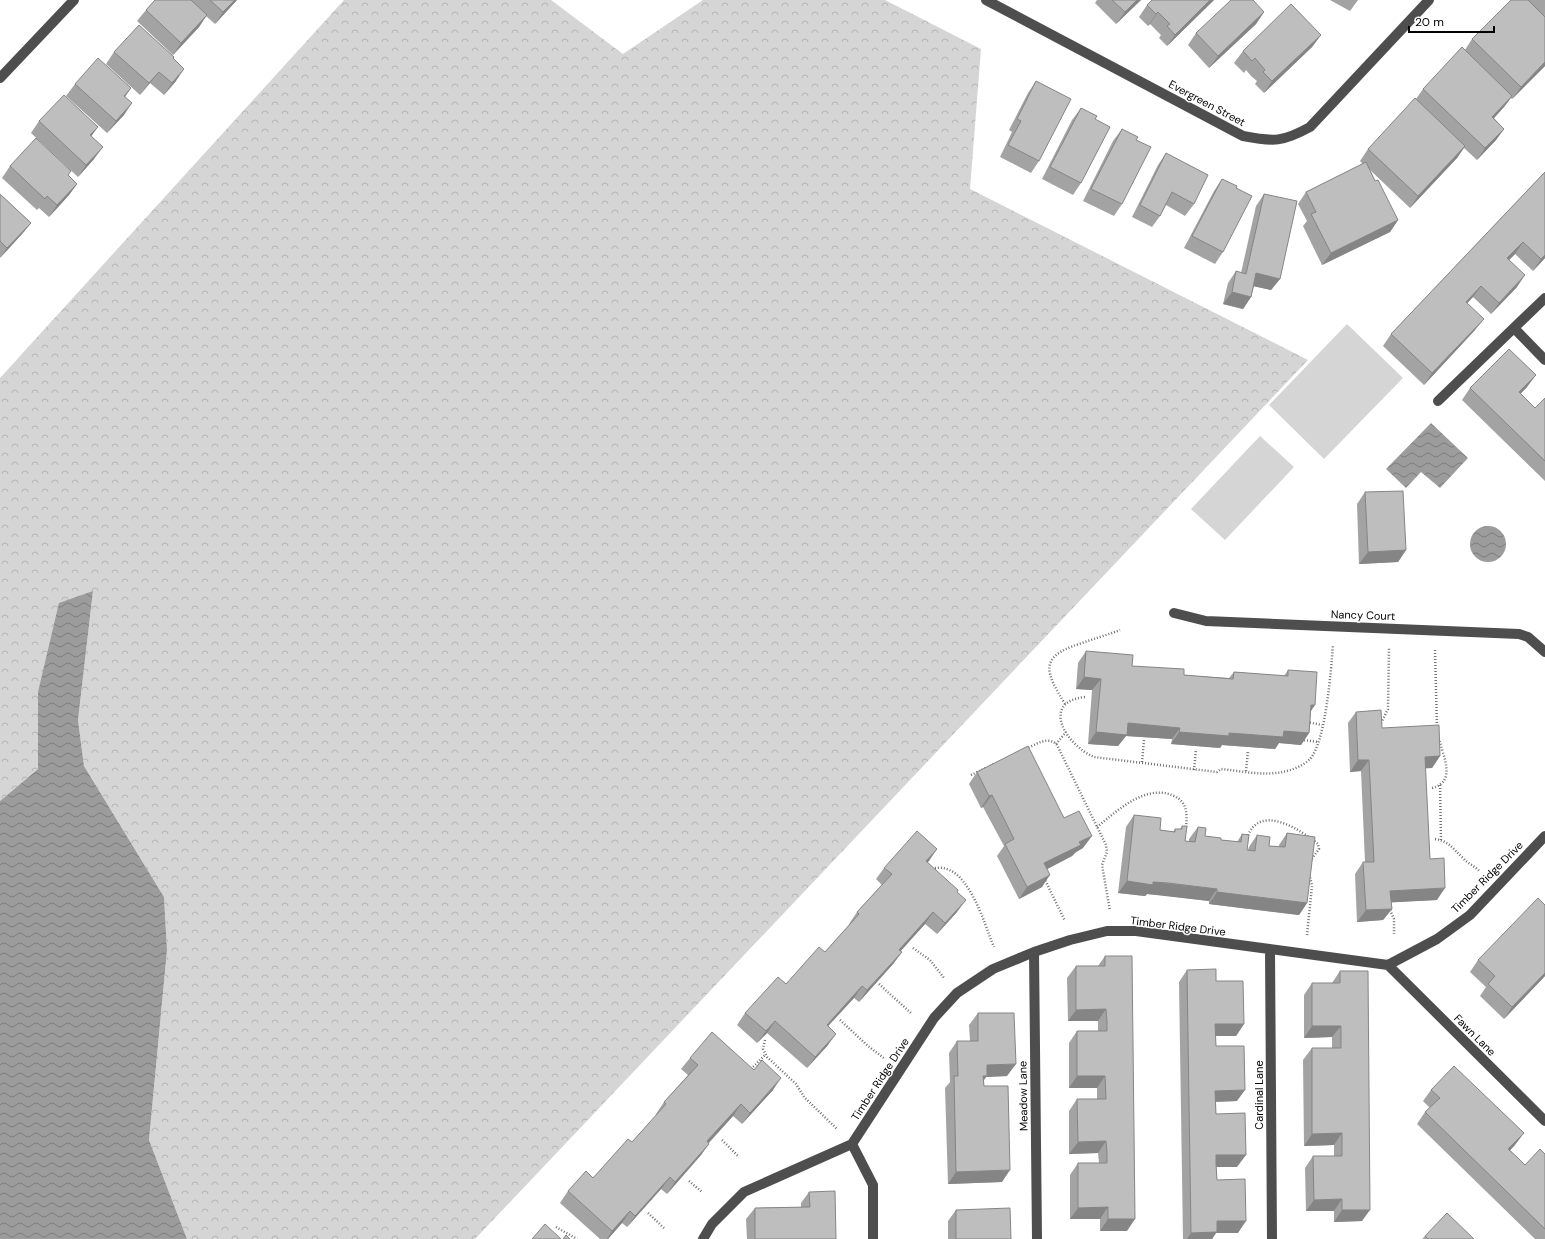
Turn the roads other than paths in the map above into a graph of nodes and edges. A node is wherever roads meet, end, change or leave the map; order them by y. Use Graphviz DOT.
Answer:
graph roads {
  1 [pos="74,0"];
  2 [pos="986,0"];
  3 [pos="1429,0"];
  4 [pos="0,78"];
  5 [pos="1545,298"];
  6 [pos="1514,328"];
  7 [pos="1545,360"];
  8 [pos="1438,401"];
  9 [pos="1174,613"];
  10 [pos="1545,652"];
  11 [pos="1545,836"];
  12 [pos="1270,950"];
  13 [pos="1034,952"];
  14 [pos="1388,965"];
  15 [pos="1545,1121"];
  16 [pos="852,1144"];
  17 [pos="703,1239"];
  18 [pos="873,1239"];
  19 [pos="1037,1239"];
  20 [pos="1272,1239"];
  1 -- 4 [label="street"];
  2 -- 3 [label="street, Evergreen Street"];
  5 -- 6 [label="street"];
  6 -- 7 [label="street"];
  6 -- 8 [label="street"];
  9 -- 10 [label="street, Nancy Court"];
  11 -- 14 [label="street, Timber Ridge Drive"];
  12 -- 13 [label="street, Timber Ridge Drive"];
  12 -- 14 [label="street, Timber Ridge Drive"];
  12 -- 20 [label="street, Cardinal Lane"];
  13 -- 16 [label="street, Timber Ridge Drive"];
  13 -- 19 [label="street, Meadow Lane"];
  14 -- 15 [label="street, Fawn Lane"];
  16 -- 17 [label="street"];
  16 -- 18 [label="street"];
}
